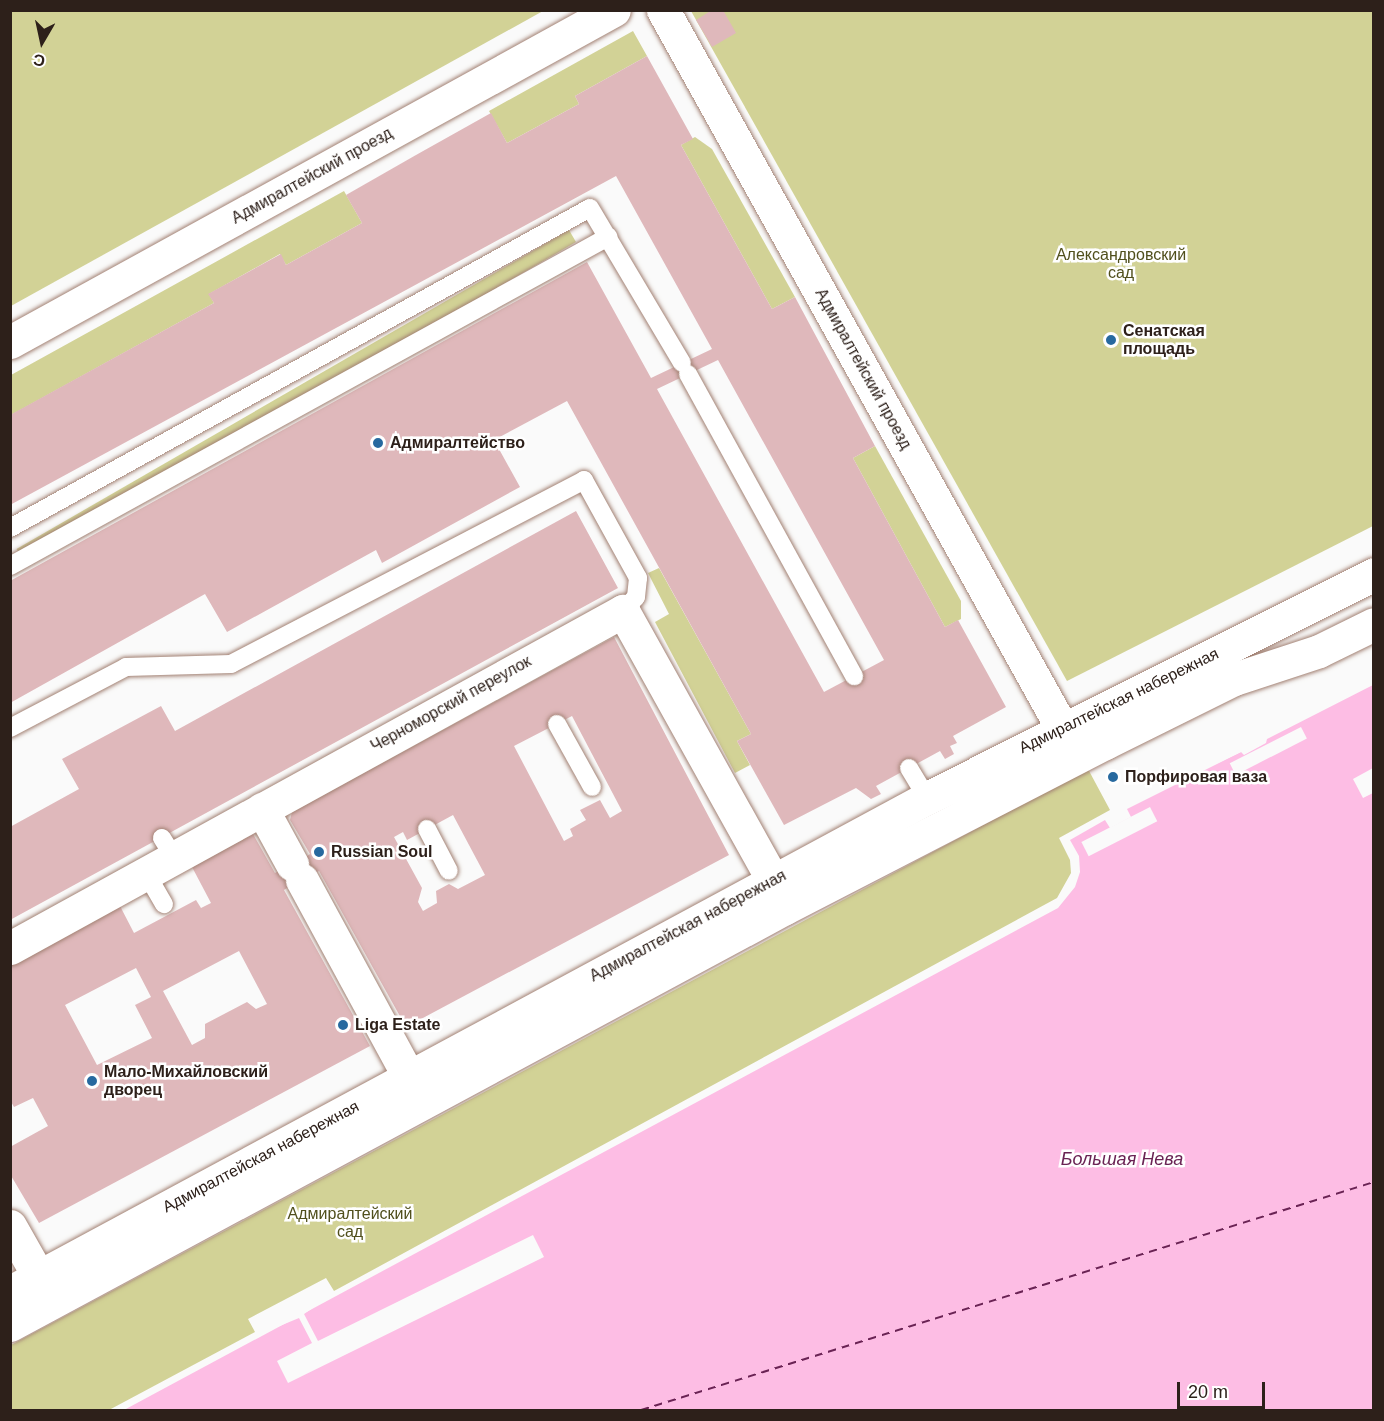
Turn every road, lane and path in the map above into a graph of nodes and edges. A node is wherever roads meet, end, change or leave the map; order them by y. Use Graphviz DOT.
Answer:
graph roads {
  1 [pos="614,10"];
  2 [pos="663,10"];
  3 [pos="608,237"];
  4 [pos="10,342"];
  5 [pos="10,528"];
  6 [pos="10,566"];
  7 [pos="1374,574"];
  8 [pos="623,611"];
  9 [pos="1374,624"];
  10 [pos="854,676"];
  11 [pos="557,724"];
  12 [pos="10,728"];
  13 [pos="1062,728"];
  14 [pos="909,768"];
  15 [pos="592,787"];
  16 [pos="927,798"];
  17 [pos="262,809"];
  18 [pos="427,829"];
  19 [pos="449,872"];
  20 [pos="146,873"];
  21 [pos="773,880"];
  22 [pos="164,904"];
  23 [pos="10,948"];
  24 [pos="409,1077"];
  25 [pos="10,1226"];
  26 [pos="25,1285"];
  27 [pos="10,1325"];
  1 -- 4 [label="main road, Адмиралтейский проезд"];
  2 -- 13 [label="main road, Адмиралтейский проезд"];
  3 -- 5 [label="lane"];
  3 -- 6 [label="lane"];
  3 -- 10 [label="lane"];
  7 -- 13 [label="main road, Адмиралтейская набережная"];
  8 -- 12 [label="lane"];
  8 -- 17 [label="main road, Черноморский переулок"];
  8 -- 21 [label="main road"];
  9 -- 27 [label="main road, Адмиралтейская набережная"];
  11 -- 15 [label="lane"];
  13 -- 16 [label="main road, Адмиралтейская набережная"];
  14 -- 16 [label="lane"];
  16 -- 21 [label="main road, Адмиралтейская набережная"];
  17 -- 20 [label="main road, Черноморский переулок"];
  17 -- 24 [label="main road"];
  18 -- 19 [label="lane"];
  20 -- 22 [label="lane"];
  20 -- 23 [label="main road, Черноморский переулок"];
  21 -- 24 [label="main road, Адмиралтейская набережная"];
  24 -- 26 [label="main road, Адмиралтейская набережная"];
  25 -- 26 [label="main road"];
}
